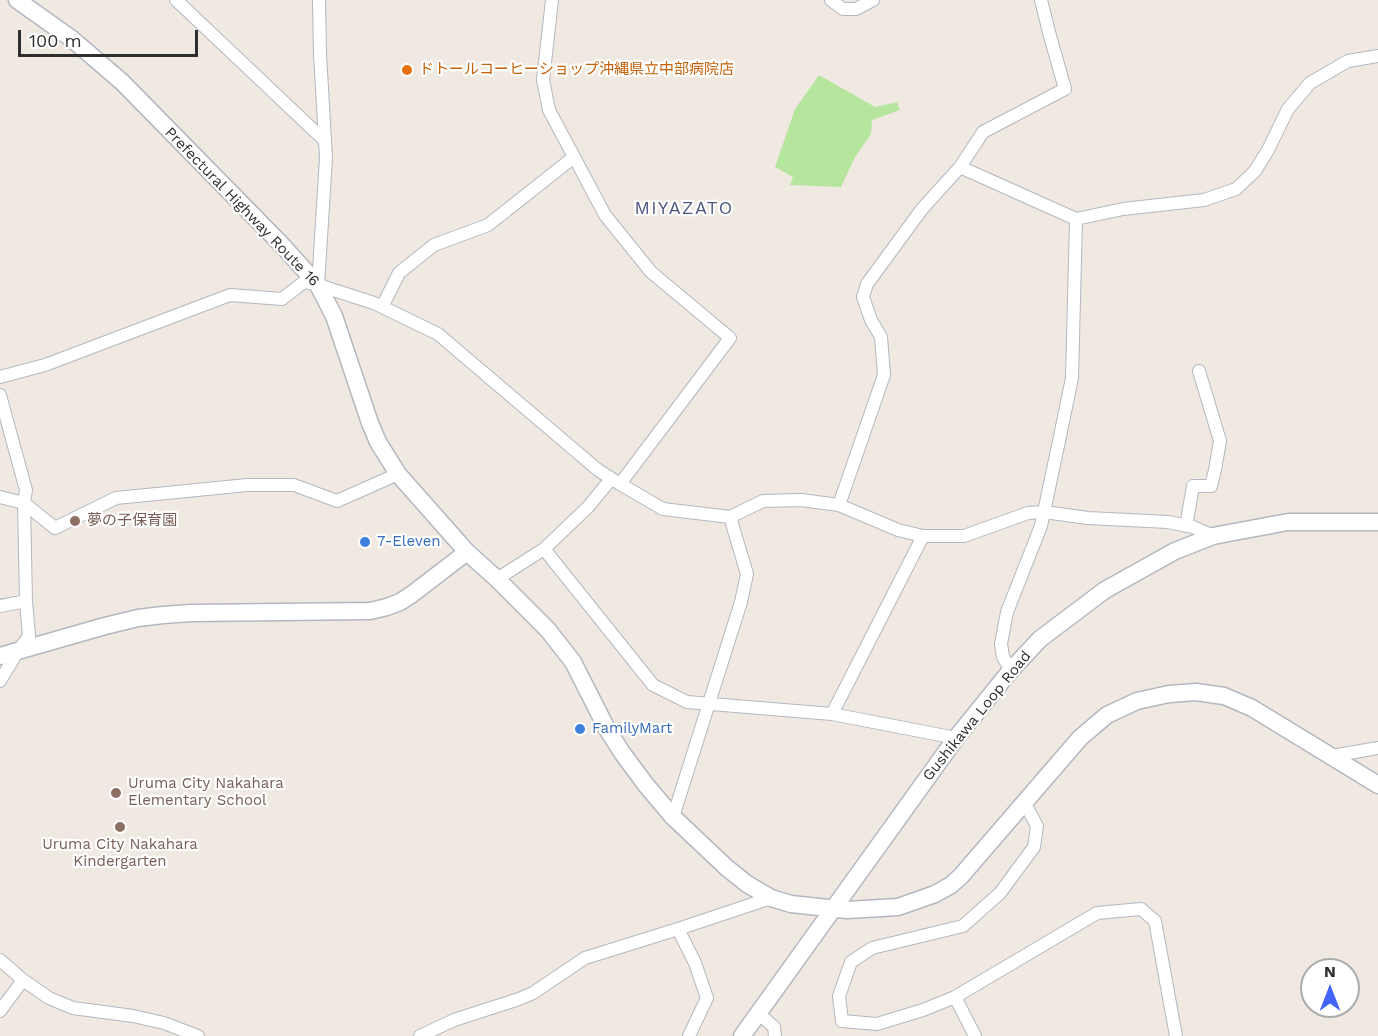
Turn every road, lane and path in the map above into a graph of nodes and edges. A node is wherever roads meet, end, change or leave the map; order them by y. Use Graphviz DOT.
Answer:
graph roads {
  1 [pos="17,0"];
  2 [pos="176,0"];
  3 [pos="319,0"];
  4 [pos="552,0"];
  5 [pos="831,0"];
  6 [pos="873,0"];
  7 [pos="1041,0"];
  8 [pos="1378,56"];
  9 [pos="324,140"];
  10 [pos="574,157"];
  11 [pos="960,167"];
  12 [pos="1076,219"];
  13 [pos="318,285"];
  14 [pos="382,307"];
  15 [pos="1199,371"];
  16 [pos="0,377"];
  17 [pos="0,395"];
  18 [pos="398,474"];
  19 [pos="616,482"];
  20 [pos="0,497"];
  21 [pos="24,503"];
  22 [pos="839,505"];
  23 [pos="1044,512"];
  24 [pos="730,517"];
  25 [pos="1378,522"];
  26 [pos="1186,526"];
  27 [pos="924,536"];
  28 [pos="1213,536"];
  29 [pos="544,549"];
  30 [pos="467,552"];
  31 [pos="497,579"];
  32 [pos="26,601"];
  33 [pos="0,606"];
  34 [pos="18,651"];
  35 [pos="0,656"];
  36 [pos="1011,670"];
  37 [pos="0,681"];
  38 [pos="710,704"];
  39 [pos="832,714"];
  40 [pos="956,738"];
  41 [pos="1378,748"];
  42 [pos="1332,756"];
  43 [pos="1378,784"];
  44 [pos="1024,802"];
  45 [pos="673,817"];
  46 [pos="771,898"];
  47 [pos="832,909"];
  48 [pos="678,929"];
  49 [pos="0,960"];
  50 [pos="23,980"];
  51 [pos="955,997"];
  52 [pos="0,1011"];
  53 [pos="759,1014"];
  54 [pos="198,1036"];
  55 [pos="420,1036"];
  56 [pos="689,1036"];
  57 [pos="742,1036"];
  58 [pos="775,1036"];
  59 [pos="975,1036"];
  60 [pos="1176,1036"];
  1 -- 13 [label="main road, Prefectural Highway Route 16"];
  2 -- 9 [label="street"];
  3 -- 9 [label="street"];
  4 -- 10 [label="street"];
  5 -- 6 [label="street"];
  7 -- 11 [label="street"];
  8 -- 12 [label="street"];
  9 -- 13 [label="street"];
  10 -- 14 [label="street"];
  10 -- 19 [label="street"];
  11 -- 12 [label="street"];
  11 -- 22 [label="street"];
  12 -- 23 [label="street"];
  13 -- 14 [label="street"];
  13 -- 16 [label="street"];
  13 -- 18 [label="main road, Prefectural Highway Route 16"];
  14 -- 19 [label="street"];
  15 -- 26 [label="street"];
  17 -- 21 [label="street"];
  18 -- 21 [label="street"];
  18 -- 30 [label="main road, Prefectural Highway Route 16"];
  19 -- 24 [label="street"];
  19 -- 29 [label="street"];
  20 -- 21 [label="street"];
  21 -- 32 [label="street"];
  22 -- 24 [label="street"];
  22 -- 27 [label="street"];
  23 -- 26 [label="street"];
  23 -- 27 [label="street"];
  23 -- 36 [label="street"];
  24 -- 38 [label="street"];
  25 -- 28 [label="main road, Gushikawa Loop Road"];
  26 -- 28 [label="street"];
  27 -- 39 [label="street"];
  28 -- 36 [label="main road, Gushikawa Loop Road"];
  29 -- 31 [label="street"];
  29 -- 38 [label="street"];
  30 -- 31 [label="main road, Prefectural Highway Route 16"];
  30 -- 34 [label="main road"];
  31 -- 45 [label="main road, Prefectural Highway Route 16"];
  32 -- 33 [label="street"];
  32 -- 34 [label="street"];
  34 -- 35 [label="main road"];
  34 -- 37 [label="street"];
  36 -- 40 [label="main road, Gushikawa Loop Road"];
  38 -- 39 [label="street"];
  38 -- 45 [label="street"];
  39 -- 40 [label="street"];
  40 -- 47 [label="main road, Gushikawa Loop Road"];
  41 -- 42 [label="street"];
  42 -- 43 [label="main road, Prefectural Highway Route 16"];
  42 -- 44 [label="main road, Prefectural Highway Route 16"];
  44 -- 47 [label="main road, Prefectural Highway Route 16"];
  44 -- 51 [label="street"];
  45 -- 46 [label="main road, Prefectural Highway Route 16"];
  46 -- 47 [label="main road, Prefectural Highway Route 16"];
  46 -- 48 [label="street"];
  47 -- 53 [label="main road, Gushikawa Loop Road"];
  48 -- 55 [label="street"];
  48 -- 56 [label="street"];
  49 -- 50 [label="street"];
  50 -- 52 [label="street"];
  50 -- 54 [label="street"];
  51 -- 59 [label="street"];
  51 -- 60 [label="street"];
  53 -- 57 [label="main road, Gushikawa Loop Road"];
  53 -- 58 [label="street"];
}
